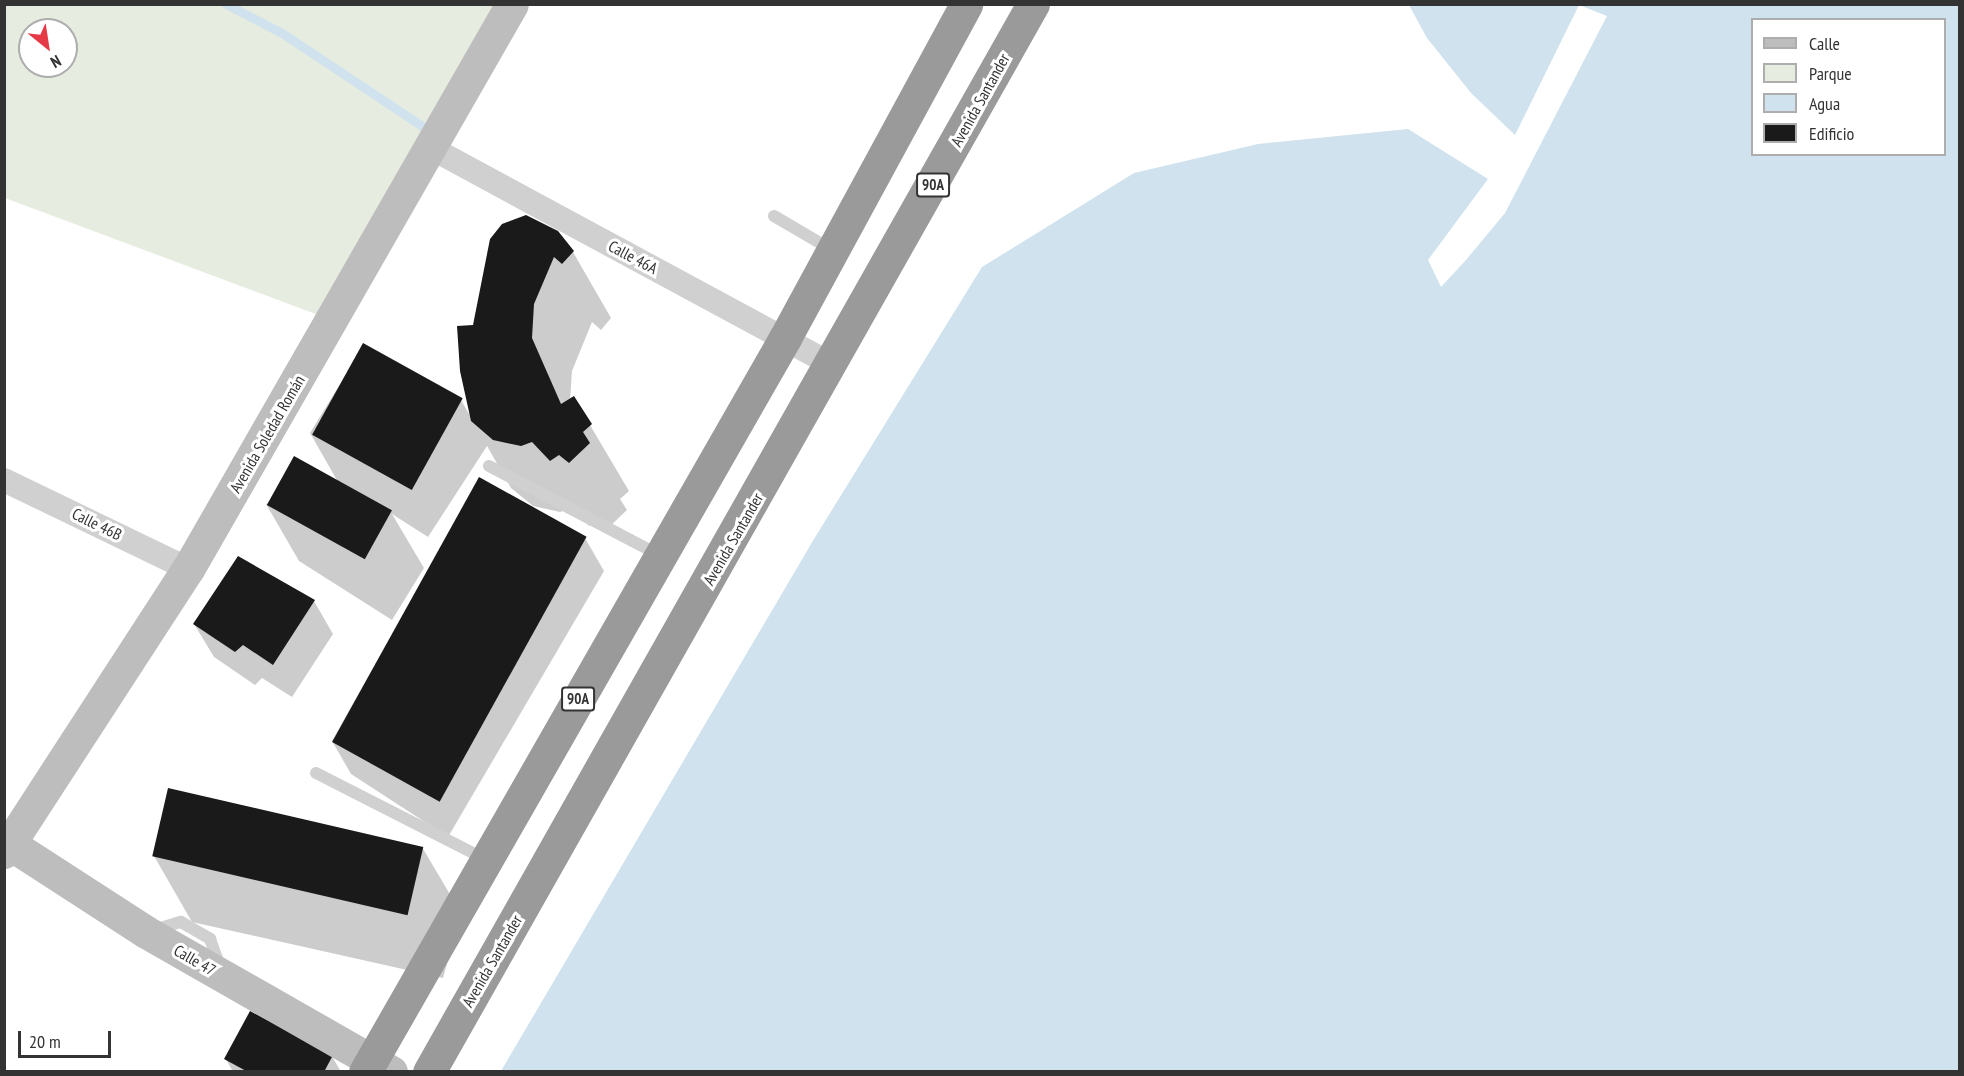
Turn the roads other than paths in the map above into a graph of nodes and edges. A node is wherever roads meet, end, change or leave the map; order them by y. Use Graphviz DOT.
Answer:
graph roads {
  1 [pos="512,4"];
  2 [pos="966,4"];
  3 [pos="1033,4"];
  4 [pos="433,149"];
  5 [pos="774,216"];
  6 [pos="833,250"];
  7 [pos="784,338"];
  8 [pos="833,365"];
  9 [pos="489,466"];
  10 [pos="4,480"];
  11 [pos="660,555"];
  12 [pos="188,568"];
  13 [pos="316,773"];
  14 [pos="7,845"];
  15 [pos="486,859"];
  16 [pos="376,1068"];
  17 [pos="429,1071"];
  1 -- 4 [label="street, Avenida Soledad Román"];
  2 -- 6 [label="highway, 90A"];
  3 -- 8 [label="highway, Avenida Santander / 90A"];
  4 -- 7 [label="street, Calle 46A"];
  4 -- 12 [label="street, Avenida Soledad Román"];
  5 -- 6 [label="lane"];
  6 -- 7 [label="highway, 90A"];
  7 -- 8 [label="street, Calle 46A"];
  7 -- 11 [label="highway, 90A"];
  8 -- 17 [label="highway, Avenida Santander / 90A"];
  9 -- 11 [label="lane"];
  10 -- 12 [label="street, Calle 46B"];
  11 -- 15 [label="highway, 90A"];
  12 -- 14 [label="street, Avenida Soledad Román"];
  13 -- 15 [label="lane"];
  14 -- 16 [label="street, Calle 47"];
  15 -- 16 [label="highway, 90A"];
}
